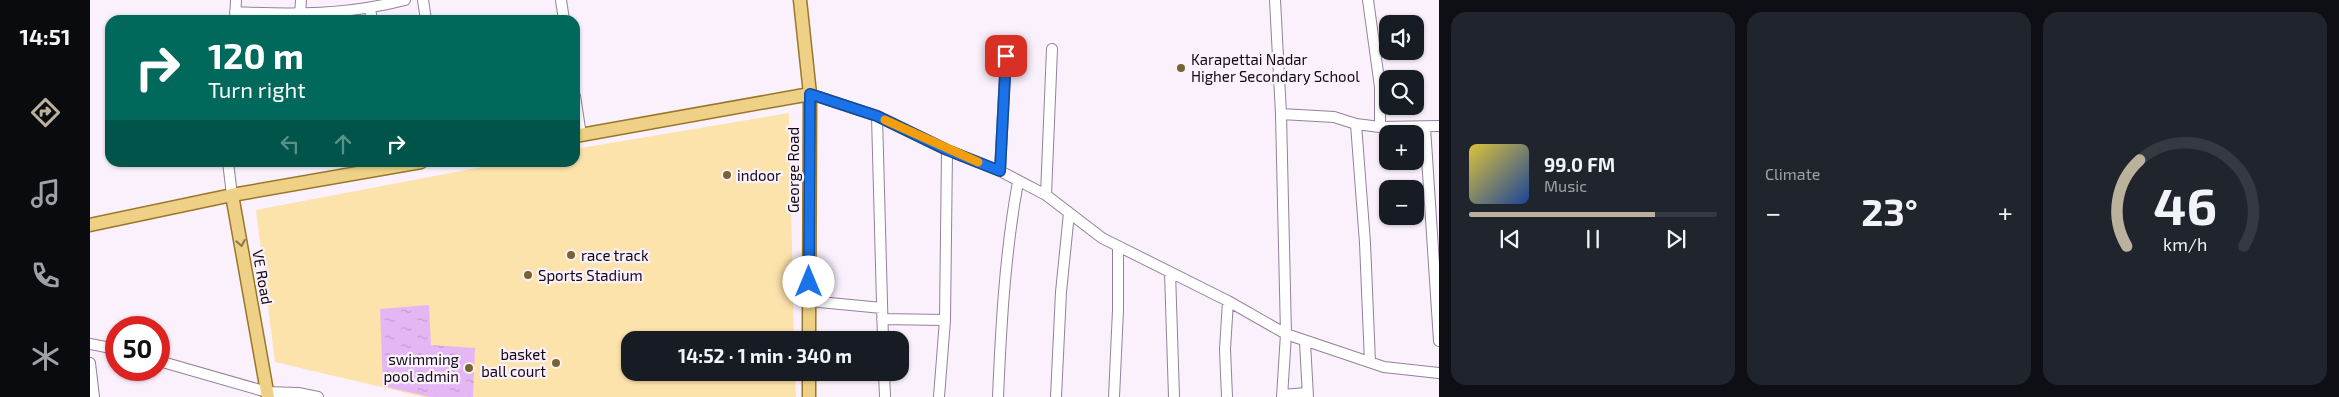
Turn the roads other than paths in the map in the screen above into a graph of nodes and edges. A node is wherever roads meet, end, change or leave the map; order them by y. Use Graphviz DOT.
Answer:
graph roads {
  1 [pos="236,0"];
  2 [pos="301,0"];
  3 [pos="405,0"];
  4 [pos="423,0"];
  5 [pos="561,0"];
  6 [pos="800,0"];
  7 [pos="1275,0"];
  8 [pos="1368,0"];
  9 [pos="370,9"];
  10 [pos="235,15"];
  11 [pos="300,15"];
  12 [pos="371,15"];
  13 [pos="425,15"];
  14 [pos="563,15"];
  15 [pos="1052,49"];
  16 [pos="1006,56"];
  17 [pos="810,94"];
  18 [pos="1281,114"];
  19 [pos="877,116"];
  20 [pos="1356,124"];
  21 [pos="1380,125"];
  22 [pos="1439,126"];
  23 [pos="1379,127"];
  24 [pos="1425,127"];
  25 [pos="580,136"];
  26 [pos="947,150"];
  27 [pos="229,167"];
  28 [pos="392,167"];
  29 [pos="1000,171"];
  30 [pos="1018,182"];
  31 [pos="232,195"];
  32 [pos="1046,195"];
  33 [pos="1069,214"];
  34 [pos="90,225"];
  35 [pos="1118,246"];
  36 [pos="1170,272"];
  37 [pos="809,301"];
  38 [pos="1228,301"];
  39 [pos="882,308"];
  40 [pos="882,319"];
  41 [pos="945,320"];
  42 [pos="809,331"];
  43 [pos="883,331"];
  44 [pos="1286,334"];
  45 [pos="1439,341"];
  46 [pos="1305,342"];
  47 [pos="90,344"];
  48 [pos="105,347"];
  49 [pos="1370,362"];
  50 [pos="90,363"];
  51 [pos="170,364"];
  52 [pos="1439,373"];
  53 [pos="809,381"];
  54 [pos="884,381"];
  55 [pos="267,395"];
  56 [pos="1308,395"];
  57 [pos="1282,396"];
  58 [pos="94,397"];
  59 [pos="318,397"];
  60 [pos="809,397"];
  61 [pos="885,397"];
  62 [pos="939,397"];
  63 [pos="998,397"];
  64 [pos="1056,397"];
  65 [pos="1114,397"];
  66 [pos="1174,397"];
  67 [pos="1227,397"];
  1 -- 10 [label="street"];
  2 -- 11 [label="street"];
  3 -- 9 [label="street"];
  4 -- 13 [label="street"];
  5 -- 14 [label="street"];
  6 -- 17 [label="main road, George Road"];
  7 -- 18 [label="street"];
  8 -- 21 [label="street"];
  9 -- 11 [label="street"];
  9 -- 12 [label="street"];
  15 -- 32 [label="street"];
  16 -- 29 [label="street"];
  17 -- 19 [label="street"];
  17 -- 25 [label="main road"];
  17 -- 37 [label="main road, George Road"];
  18 -- 20 [label="street"];
  18 -- 44 [label="street"];
  19 -- 26 [label="street"];
  19 -- 39 [label="street"];
  20 -- 23 [label="street"];
  20 -- 49 [label="street"];
  22 -- 24 [label="street"];
  24 -- 45 [label="street"];
  26 -- 29 [label="street"];
  26 -- 41 [label="street"];
  27 -- 31 [label="street, VE Road"];
  28 -- 31 [label="main road"];
  29 -- 30 [label="street"];
  30 -- 32 [label="street"];
  30 -- 63 [label="street"];
  31 -- 34 [label="main road"];
  31 -- 55 [label="main road, VE Road, one-way"];
  32 -- 33 [label="street"];
  33 -- 35 [label="street"];
  33 -- 64 [label="street"];
  35 -- 36 [label="street"];
  35 -- 65 [label="street"];
  36 -- 38 [label="street"];
  36 -- 66 [label="street"];
  37 -- 39 [label="street"];
  37 -- 42 [label="main road, George Road"];
  38 -- 44 [label="street"];
  38 -- 67 [label="street"];
  39 -- 40 [label="street"];
  40 -- 41 [label="street"];
  40 -- 43 [label="street"];
  41 -- 62 [label="street"];
  44 -- 46 [label="street"];
  44 -- 57 [label="street"];
  46 -- 49 [label="street"];
  46 -- 56 [label="street"];
  47 -- 48 [label="street"];
  49 -- 52 [label="street"];
  50 -- 58 [label="street"];
  51 -- 55 [label="street"];
  53 -- 60 [label="main road"];
  54 -- 61 [label="street"];
  55 -- 59 [label="street"];
  56 -- 57 [label="street"];
}
